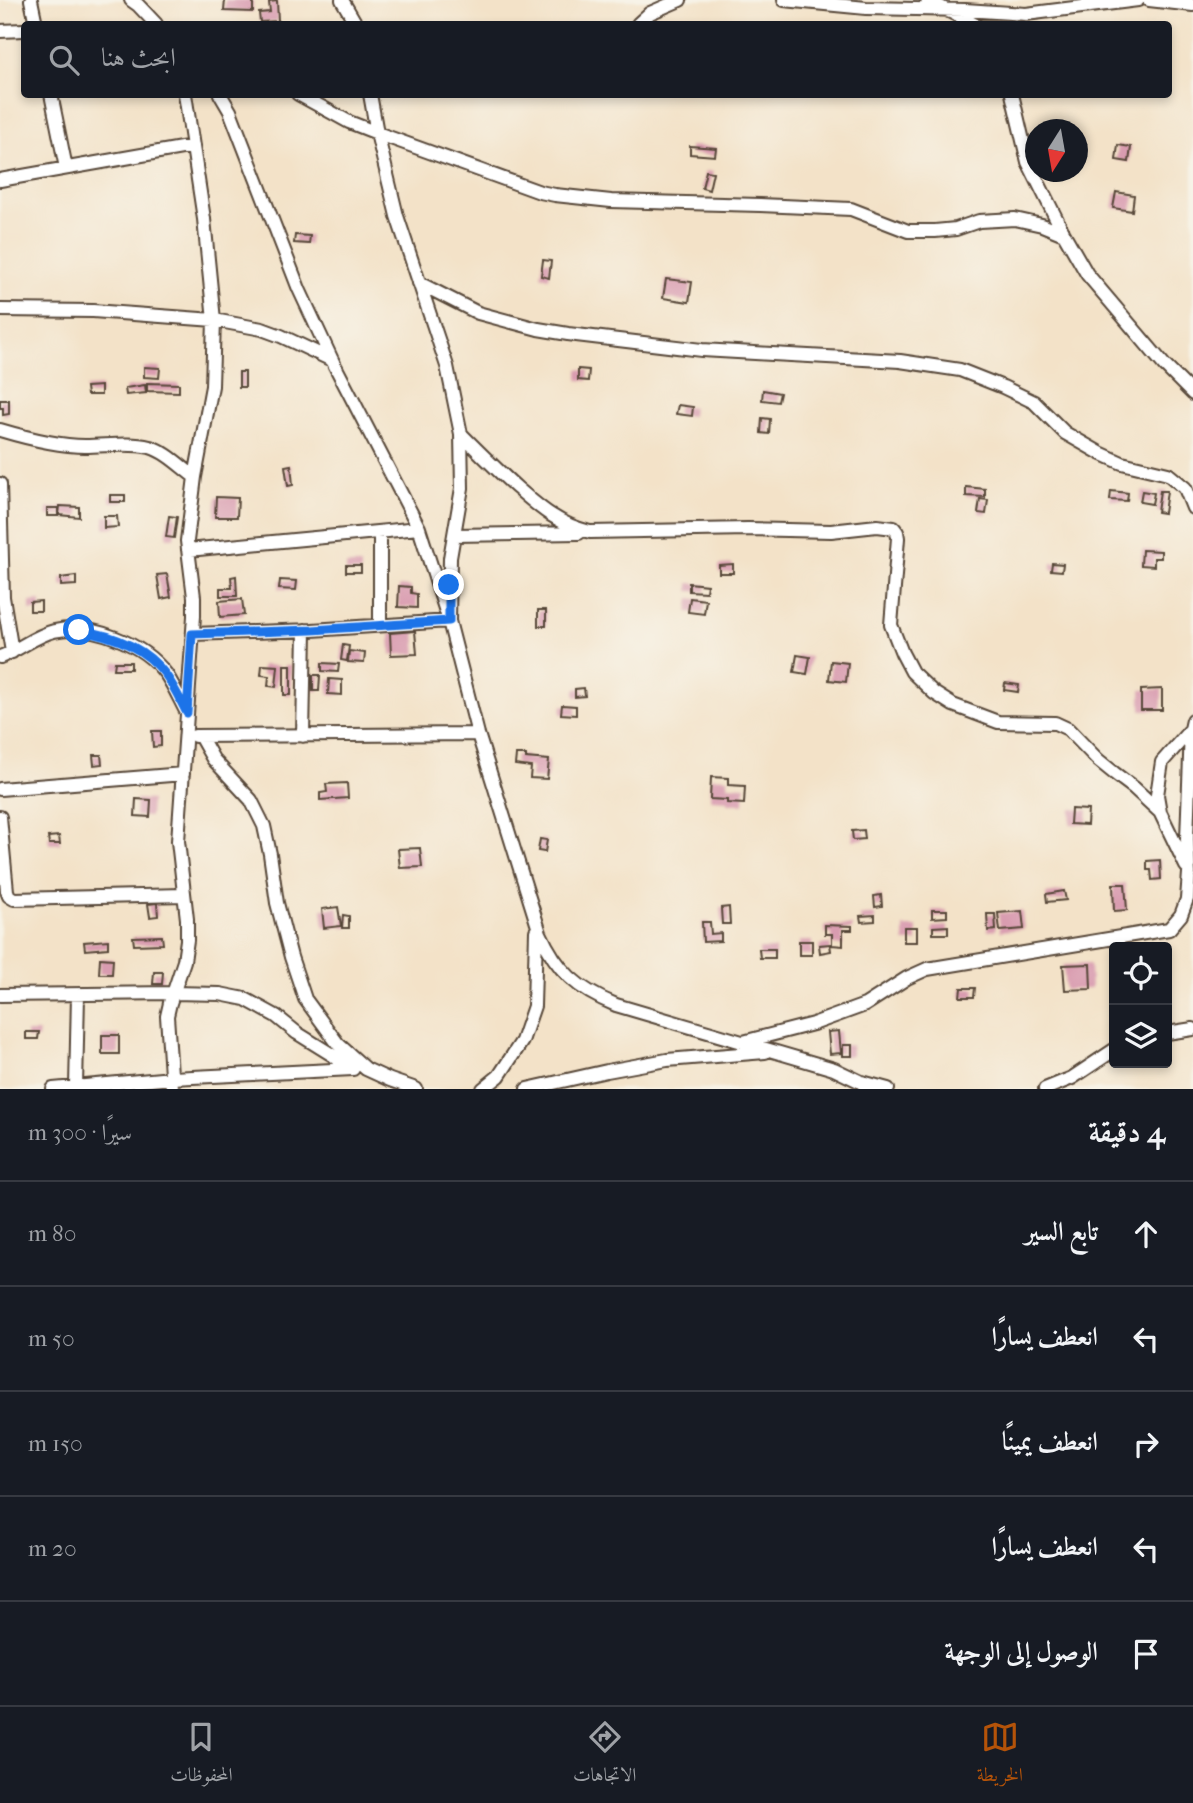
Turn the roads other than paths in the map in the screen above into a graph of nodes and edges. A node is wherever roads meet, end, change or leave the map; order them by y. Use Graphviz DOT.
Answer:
graph roads {
  1 [pos="31,0"];
  2 [pos="131,0"];
  3 [pos="342,0"];
  4 [pos="680,0"];
  5 [pos="784,0"];
  6 [pos="927,0"];
  7 [pos="1138,0"];
  8 [pos="1149,0"];
  9 [pos="1193,5"];
  10 [pos="946,9"];
  11 [pos="35,21"];
  12 [pos="153,21"];
  13 [pos="354,21"];
  14 [pos="641,21"];
  15 [pos="968,21"];
  16 [pos="21,30"];
  17 [pos="0,31"];
  18 [pos="52,98"];
  19 [pos="186,98"];
  20 [pos="222,98"];
  21 [pos="305,98"];
  22 [pos="371,98"];
  23 [pos="1013,98"];
  24 [pos="377,133"];
  25 [pos="193,146"];
  26 [pos="66,168"];
  27 [pos="0,180"];
  28 [pos="1064,234"];
  29 [pos="419,283"];
  30 [pos="0,310"];
  31 [pos="214,320"];
  32 [pos="332,360"];
  33 [pos="1193,394"];
  34 [pos="0,430"];
  35 [pos="461,434"];
  36 [pos="195,477"];
  37 [pos="0,484"];
  38 [pos="1193,508"];
  39 [pos="419,528"];
  40 [pos="380,532"];
  41 [pos="590,532"];
  42 [pos="454,535"];
  43 [pos="188,550"];
  44 [pos="449,621"];
  45 [pos="380,625"];
  46 [pos="305,630"];
  47 [pos="192,634"];
  48 [pos="6,654"];
  49 [pos="187,713"];
  50 [pos="1192,725"];
  51 [pos="478,734"];
  52 [pos="200,736"];
  53 [pos="303,736"];
  54 [pos="186,737"];
  55 [pos="183,774"];
  56 [pos="0,789"];
  57 [pos="1160,812"];
  58 [pos="0,817"];
  59 [pos="1191,877"];
  60 [pos="3,888"];
  61 [pos="184,895"];
  62 [pos="536,920"];
  63 [pos="173,993"];
  64 [pos="0,995"];
  65 [pos="78,995"];
  66 [pos="1193,1029"];
  67 [pos="1172,1032"];
  68 [pos="741,1042"];
  69 [pos="772,1051"];
  70 [pos="1109,1053"];
  71 [pos="350,1069"];
  72 [pos="366,1069"];
  73 [pos="172,1084"];
  74 [pos="393,1085"];
  75 [pos="864,1085"];
  76 [pos="76,1087"];
  77 [pos="53,1089"];
  78 [pos="416,1089"];
  79 [pos="483,1089"];
  80 [pos="527,1089"];
  81 [pos="888,1089"];
  82 [pos="1045,1089"];
  1 -- 11 [label="street"];
  2 -- 12 [label="street"];
  3 -- 13 [label="street"];
  4 -- 14 [label="street"];
  5 -- 10 [label="street"];
  6 -- 10 [label="street"];
  7 -- 10 [label="street"];
  8 -- 9 [label="street"];
  10 -- 15 [label="street"];
  16 -- 17 [label="street"];
  18 -- 26 [label="street"];
  19 -- 25 [label="street"];
  20 -- 32 [label="street"];
  21 -- 24 [label="street"];
  22 -- 24 [label="street"];
  23 -- 28 [label="street"];
  24 -- 28 [label="street"];
  24 -- 29 [label="street"];
  25 -- 26 [label="street"];
  25 -- 31 [label="street"];
  26 -- 27 [label="street"];
  28 -- 33 [label="street"];
  29 -- 35 [label="street"];
  29 -- 38 [label="street"];
  30 -- 31 [label="street"];
  31 -- 32 [label="street"];
  31 -- 36 [label="street"];
  32 -- 39 [label="street"];
  34 -- 36 [label="street"];
  35 -- 41 [label="street"];
  35 -- 42 [label="street"];
  36 -- 43 [label="street"];
  37 -- 48 [label="street"];
  39 -- 40 [label="street"];
  39 -- 44 [label="street"];
  40 -- 43 [label="street"];
  40 -- 45 [label="street"];
  41 -- 42 [label="street"];
  41 -- 57 [label="street"];
  42 -- 44 [label="street"];
  43 -- 47 [label="street"];
  44 -- 45 [label="street"];
  44 -- 51 [label="street"];
  45 -- 46 [label="street"];
  46 -- 47 [label="street"];
  46 -- 53 [label="street"];
  47 -- 49 [label="street"];
  48 -- 49 [label="street"];
  49 -- 54 [label="street"];
  50 -- 57 [label="street"];
  50 -- 59 [label="street"];
  51 -- 53 [label="street"];
  51 -- 62 [label="street"];
  52 -- 53 [label="street"];
  52 -- 54 [label="street"];
  52 -- 72 [label="street"];
  54 -- 55 [label="street"];
  55 -- 56 [label="street"];
  55 -- 61 [label="street"];
  57 -- 59 [label="street"];
  58 -- 60 [label="street"];
  59 -- 68 [label="street"];
  60 -- 61 [label="street"];
  61 -- 63 [label="street"];
  62 -- 68 [label="street"];
  62 -- 79 [label="street"];
  63 -- 65 [label="street"];
  63 -- 71 [label="street"];
  63 -- 73 [label="street"];
  64 -- 65 [label="street"];
  65 -- 76 [label="street"];
  66 -- 67 [label="street"];
  68 -- 69 [label="street"];
  69 -- 75 [label="street"];
  69 -- 80 [label="street"];
  70 -- 82 [label="street"];
  71 -- 72 [label="street"];
  71 -- 73 [label="street"];
  72 -- 74 [label="street"];
  73 -- 76 [label="street"];
  74 -- 78 [label="street"];
  75 -- 81 [label="street"];
  76 -- 77 [label="street"];
}
